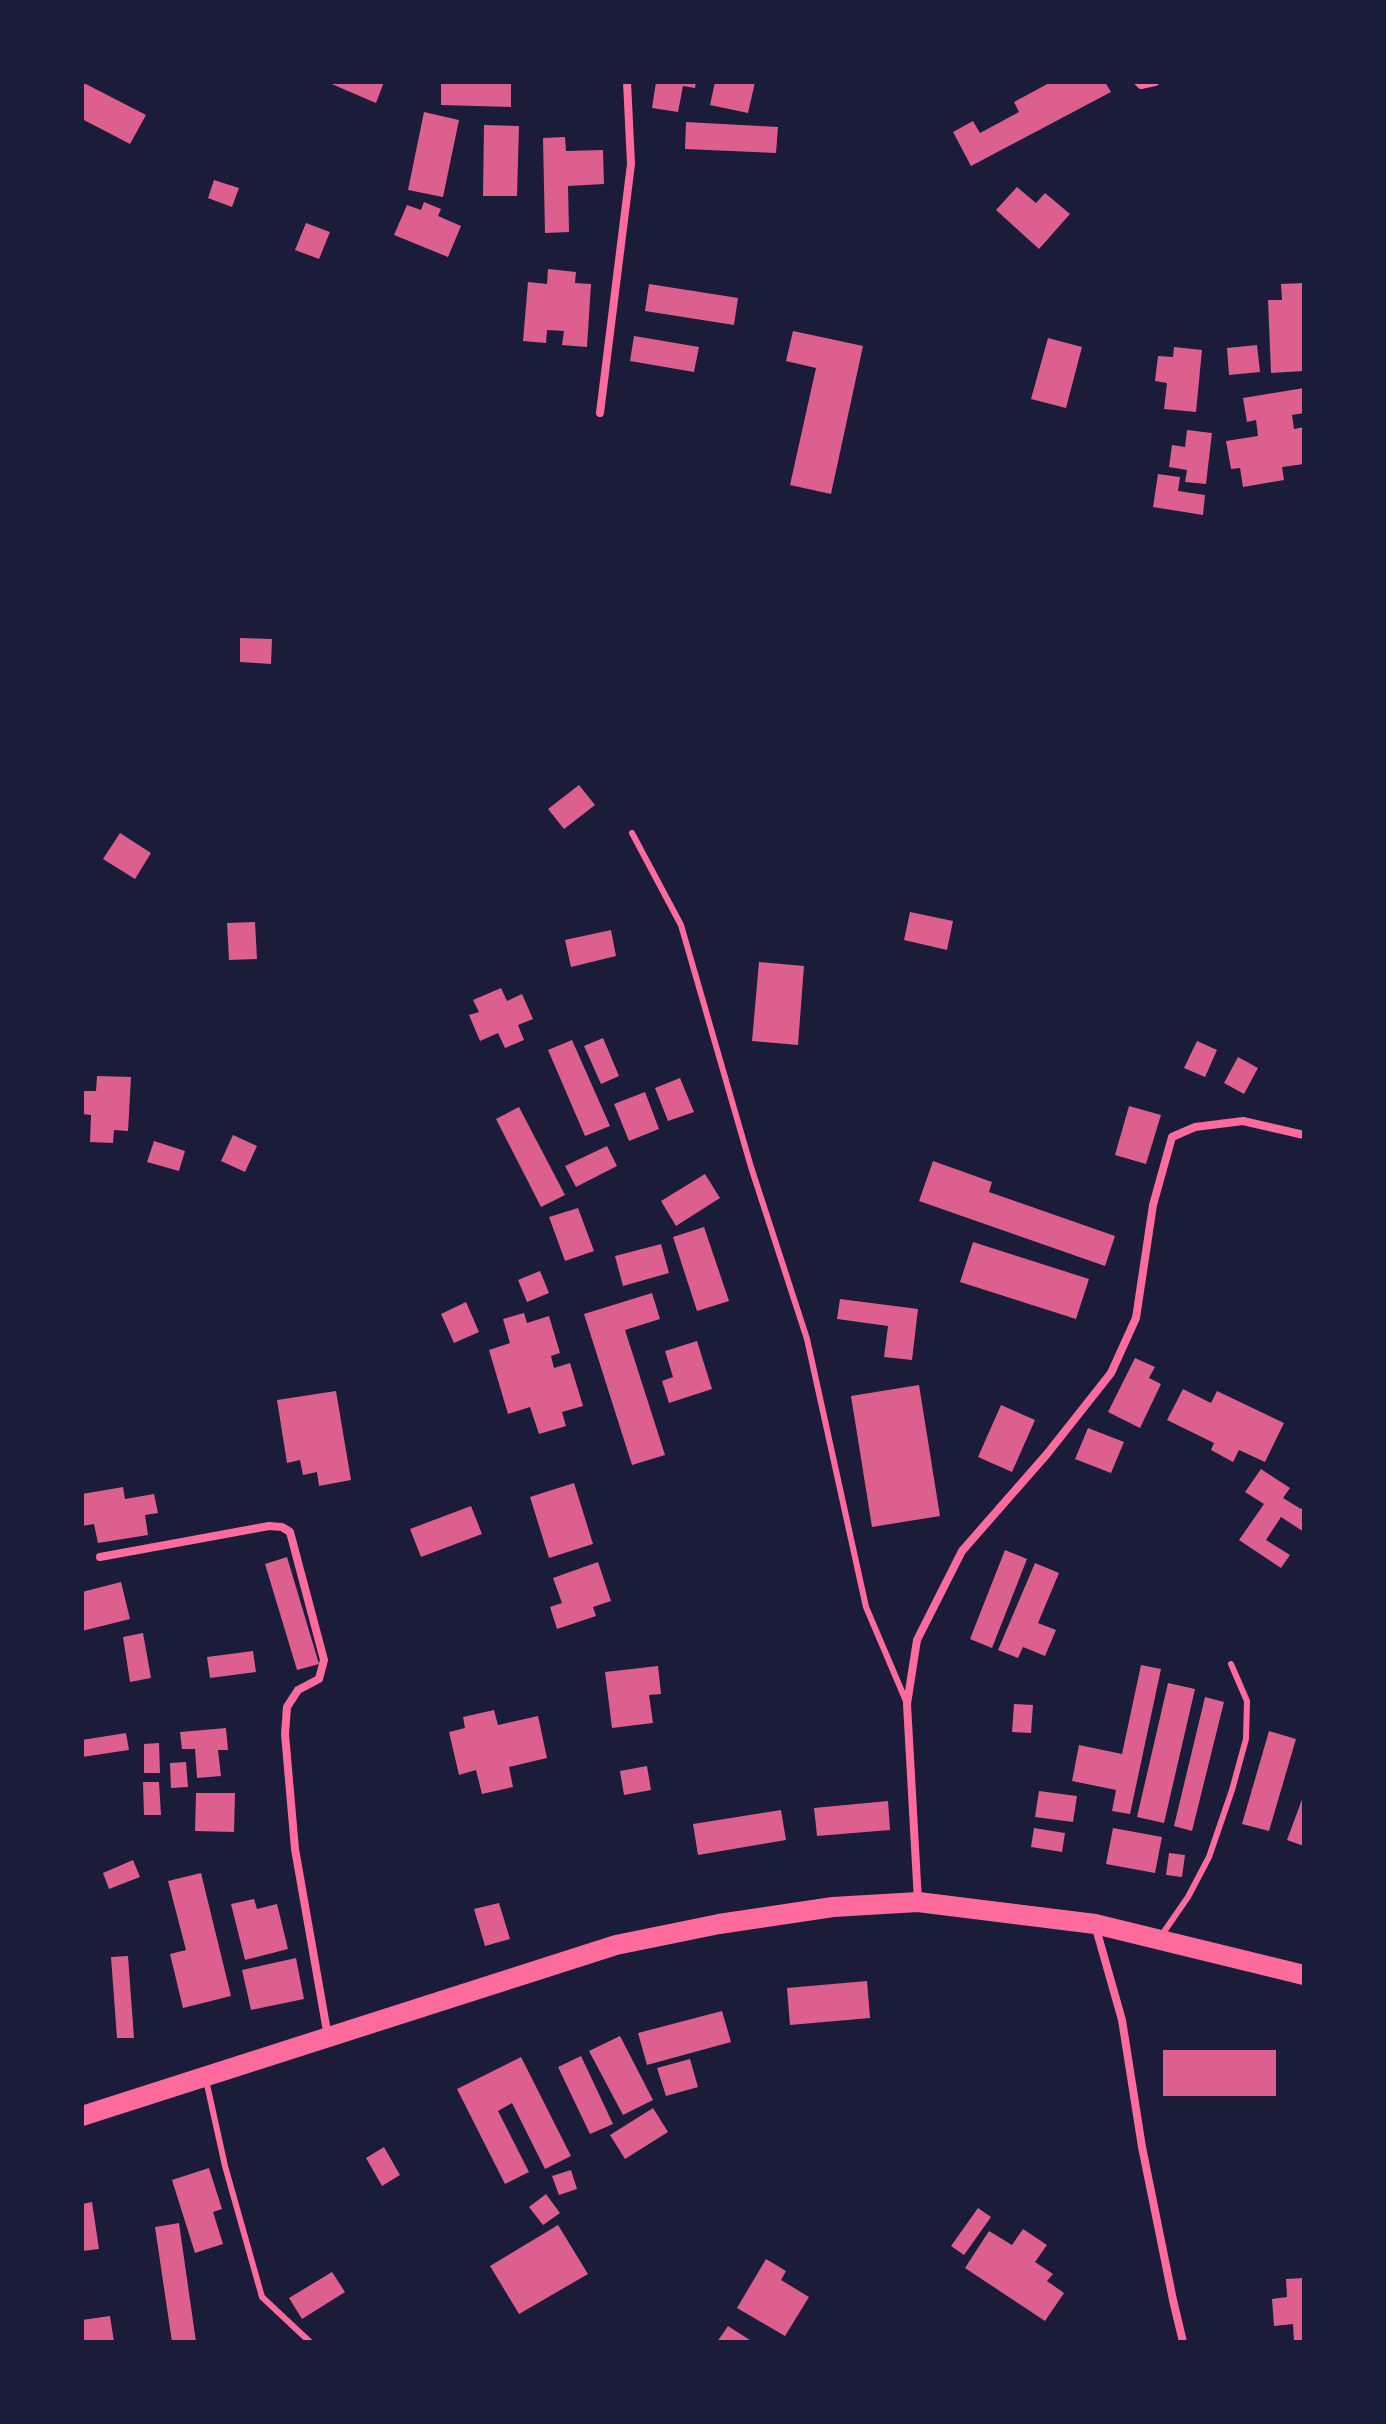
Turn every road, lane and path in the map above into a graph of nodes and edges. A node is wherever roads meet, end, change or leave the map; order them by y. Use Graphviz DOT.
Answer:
graph roads {
  1 [pos="627,82"];
  2 [pos="1138,82"];
  3 [pos="1155,82"];
  4 [pos="600,413"];
  5 [pos="632,833"];
  6 [pos="1304,1135"];
  7 [pos="100,1557"];
  8 [pos="1231,1664"];
  9 [pos="907,1704"];
  10 [pos="918,1902"];
  11 [pos="1095,1924"];
  12 [pos="1159,1939"];
  13 [pos="1304,1975"];
  14 [pos="328,2038"];
  15 [pos="205,2077"];
  16 [pos="82,2116"];
  17 [pos="310,2342"];
  18 [pos="1183,2342"];
  1 -- 4 [label="street"];
  2 -- 3 [label="street"];
  5 -- 9 [label="lane"];
  6 -- 9 [label="street"];
  7 -- 14 [label="street"];
  8 -- 12 [label="lane"];
  9 -- 10 [label="street"];
  10 -- 11 [label="main road"];
  10 -- 14 [label="main road"];
  11 -- 12 [label="main road"];
  11 -- 18 [label="street"];
  12 -- 13 [label="main road"];
  14 -- 15 [label="main road"];
  15 -- 16 [label="main road"];
  15 -- 17 [label="lane"];
}
